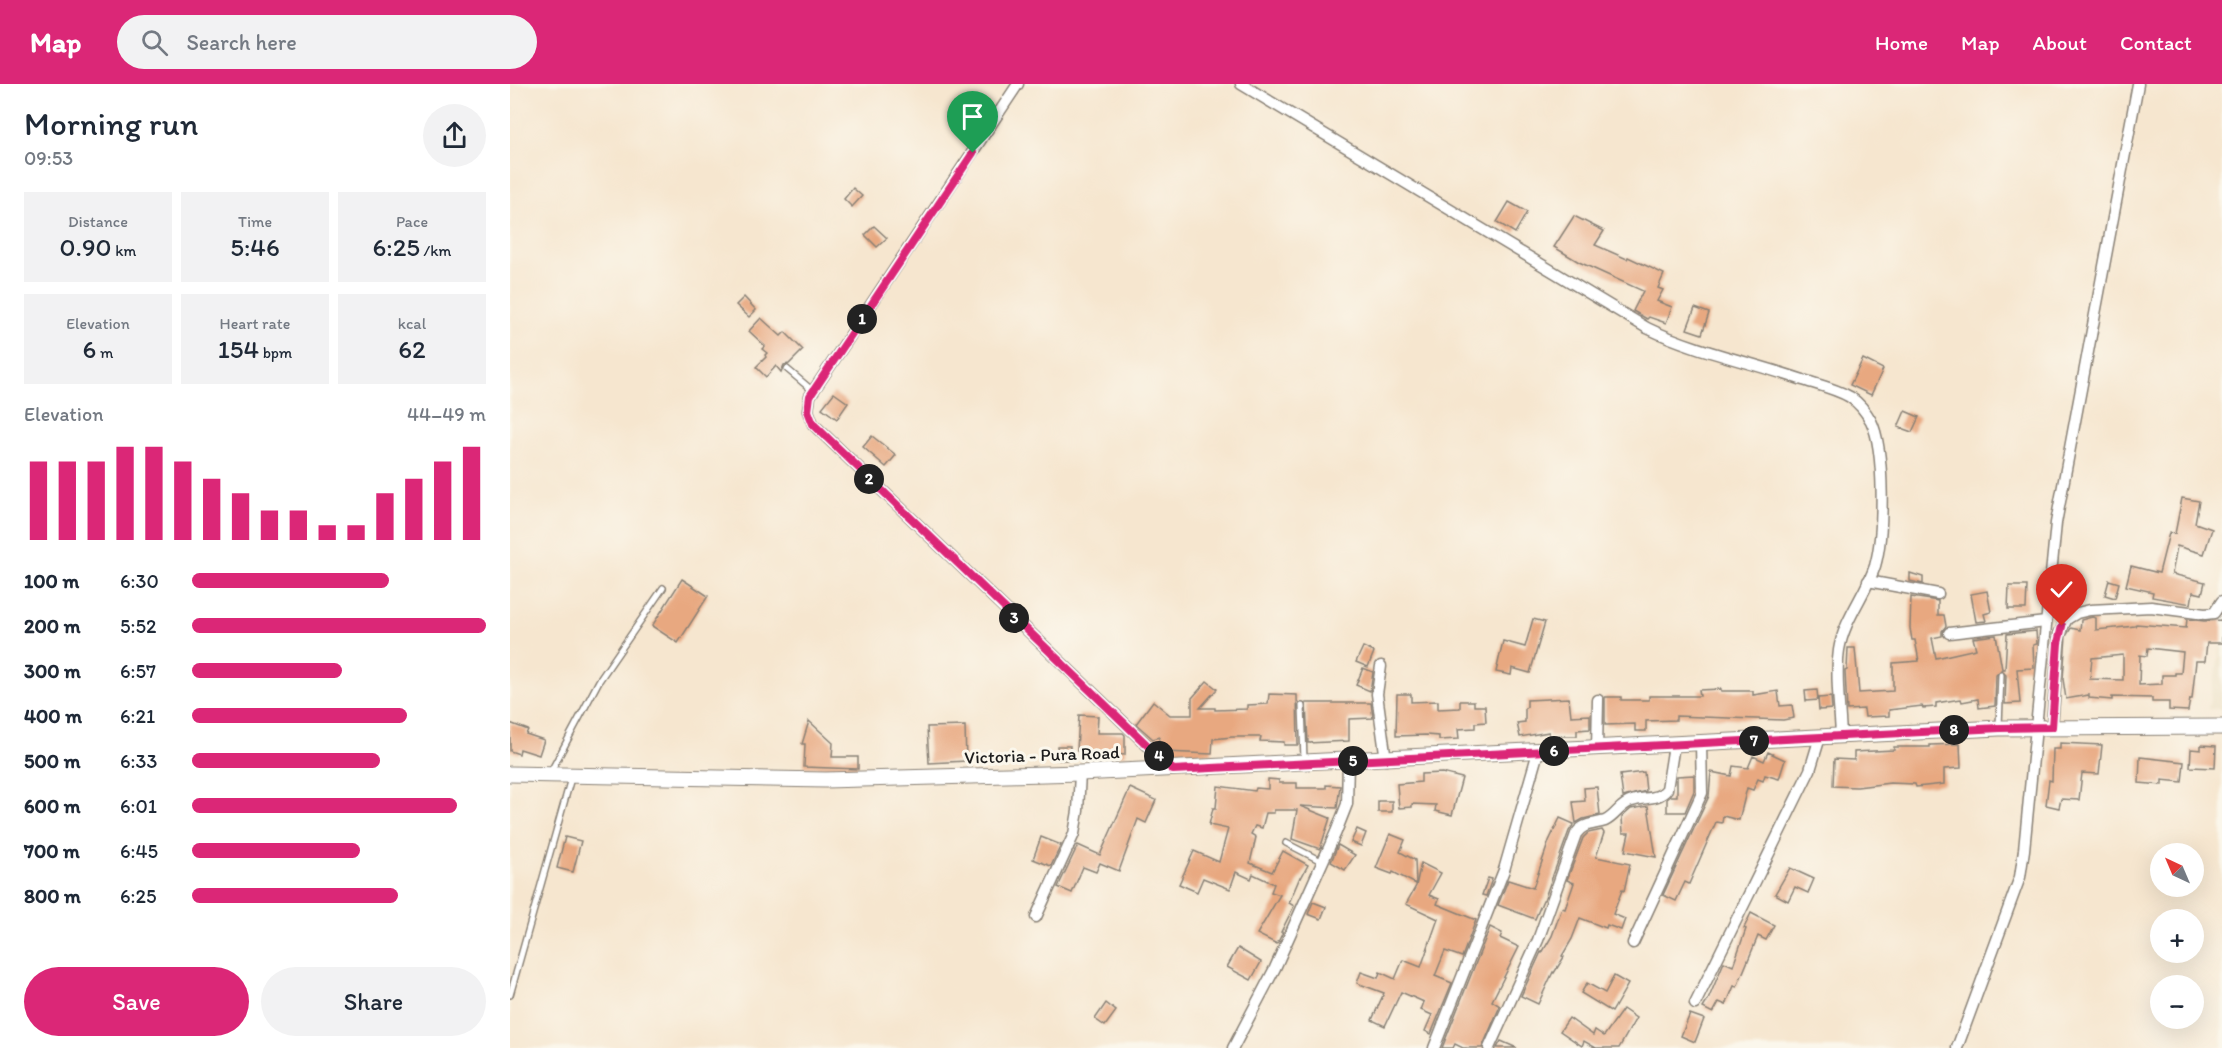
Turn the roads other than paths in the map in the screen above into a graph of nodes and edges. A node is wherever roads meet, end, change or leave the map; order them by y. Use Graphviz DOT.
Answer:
graph roads {
  1 [pos="1018,84"];
  2 [pos="1241,84"];
  3 [pos="2138,84"];
  4 [pos="788,369"];
  5 [pos="813,391"];
  6 [pos="1868,581"];
  7 [pos="663,588"];
  8 [pos="1938,594"];
  9 [pos="2222,601"];
  10 [pos="2046,621"];
  11 [pos="1949,633"];
  12 [pos="1381,666"];
  13 [pos="2001,675"];
  14 [pos="1598,700"];
  15 [pos="1302,706"];
  16 [pos="2052,727"];
  17 [pos="2222,727"];
  18 [pos="2000,728"];
  19 [pos="2036,728"];
  20 [pos="1841,736"];
  21 [pos="1820,737"];
  22 [pos="1701,743"];
  23 [pos="1674,745"];
  24 [pos="1597,749"];
  25 [pos="1538,752"];
  26 [pos="1386,759"];
  27 [pos="1348,762"];
  28 [pos="1304,764"];
  29 [pos="1173,770"];
  30 [pos="510,774"];
  31 [pos="1080,774"];
  32 [pos="549,775"];
  33 [pos="571,776"];
  34 [pos="1286,843"];
  35 [pos="1323,862"];
  36 [pos="1036,917"];
  37 [pos="1633,943"];
  38 [pos="510,995"];
  39 [pos="1695,1004"];
  40 [pos="1233,1048"];
  41 [pos="1434,1048"];
  42 [pos="1489,1048"];
  43 [pos="1957,1048"];
  1 -- 5 [label="street"];
  2 -- 6 [label="street"];
  3 -- 10 [label="street"];
  4 -- 5 [label="lane"];
  5 -- 29 [label="street"];
  6 -- 8 [label="street"];
  6 -- 20 [label="street"];
  7 -- 32 [label="lane"];
  9 -- 16 [label="street"];
  10 -- 11 [label="street"];
  10 -- 19 [label="street"];
  12 -- 26 [label="street"];
  13 -- 18 [label="lane"];
  14 -- 24 [label="street"];
  15 -- 28 [label="lane"];
  16 -- 17 [label="main road, Victoria - Pura Road"];
  16 -- 19 [label="main road, Victoria - Pura Road"];
  18 -- 19 [label="main road, Victoria - Pura Road"];
  18 -- 20 [label="main road, Victoria - Pura Road"];
  19 -- 43 [label="street"];
  20 -- 21 [label="main road, Victoria - Pura Road"];
  21 -- 22 [label="main road, Victoria - Pura Road"];
  21 -- 39 [label="street"];
  22 -- 23 [label="main road, Victoria - Pura Road"];
  22 -- 37 [label="street"];
  23 -- 24 [label="main road, Victoria - Pura Road"];
  23 -- 42 [label="street"];
  24 -- 25 [label="main road, Victoria - Pura Road"];
  25 -- 26 [label="main road, Victoria - Pura Road"];
  25 -- 41 [label="street"];
  26 -- 27 [label="main road, Victoria - Pura Road"];
  27 -- 28 [label="main road, Victoria - Pura Road"];
  27 -- 35 [label="street"];
  28 -- 29 [label="main road, Victoria - Pura Road"];
  29 -- 31 [label="main road, Victoria - Pura Road"];
  30 -- 32 [label="main road, Victoria - Pura Road"];
  31 -- 33 [label="main road, Victoria - Pura Road"];
  31 -- 36 [label="street"];
  32 -- 33 [label="main road, Victoria - Pura Road"];
  33 -- 38 [label="lane"];
  34 -- 35 [label="lane"];
  35 -- 40 [label="street"];
}
